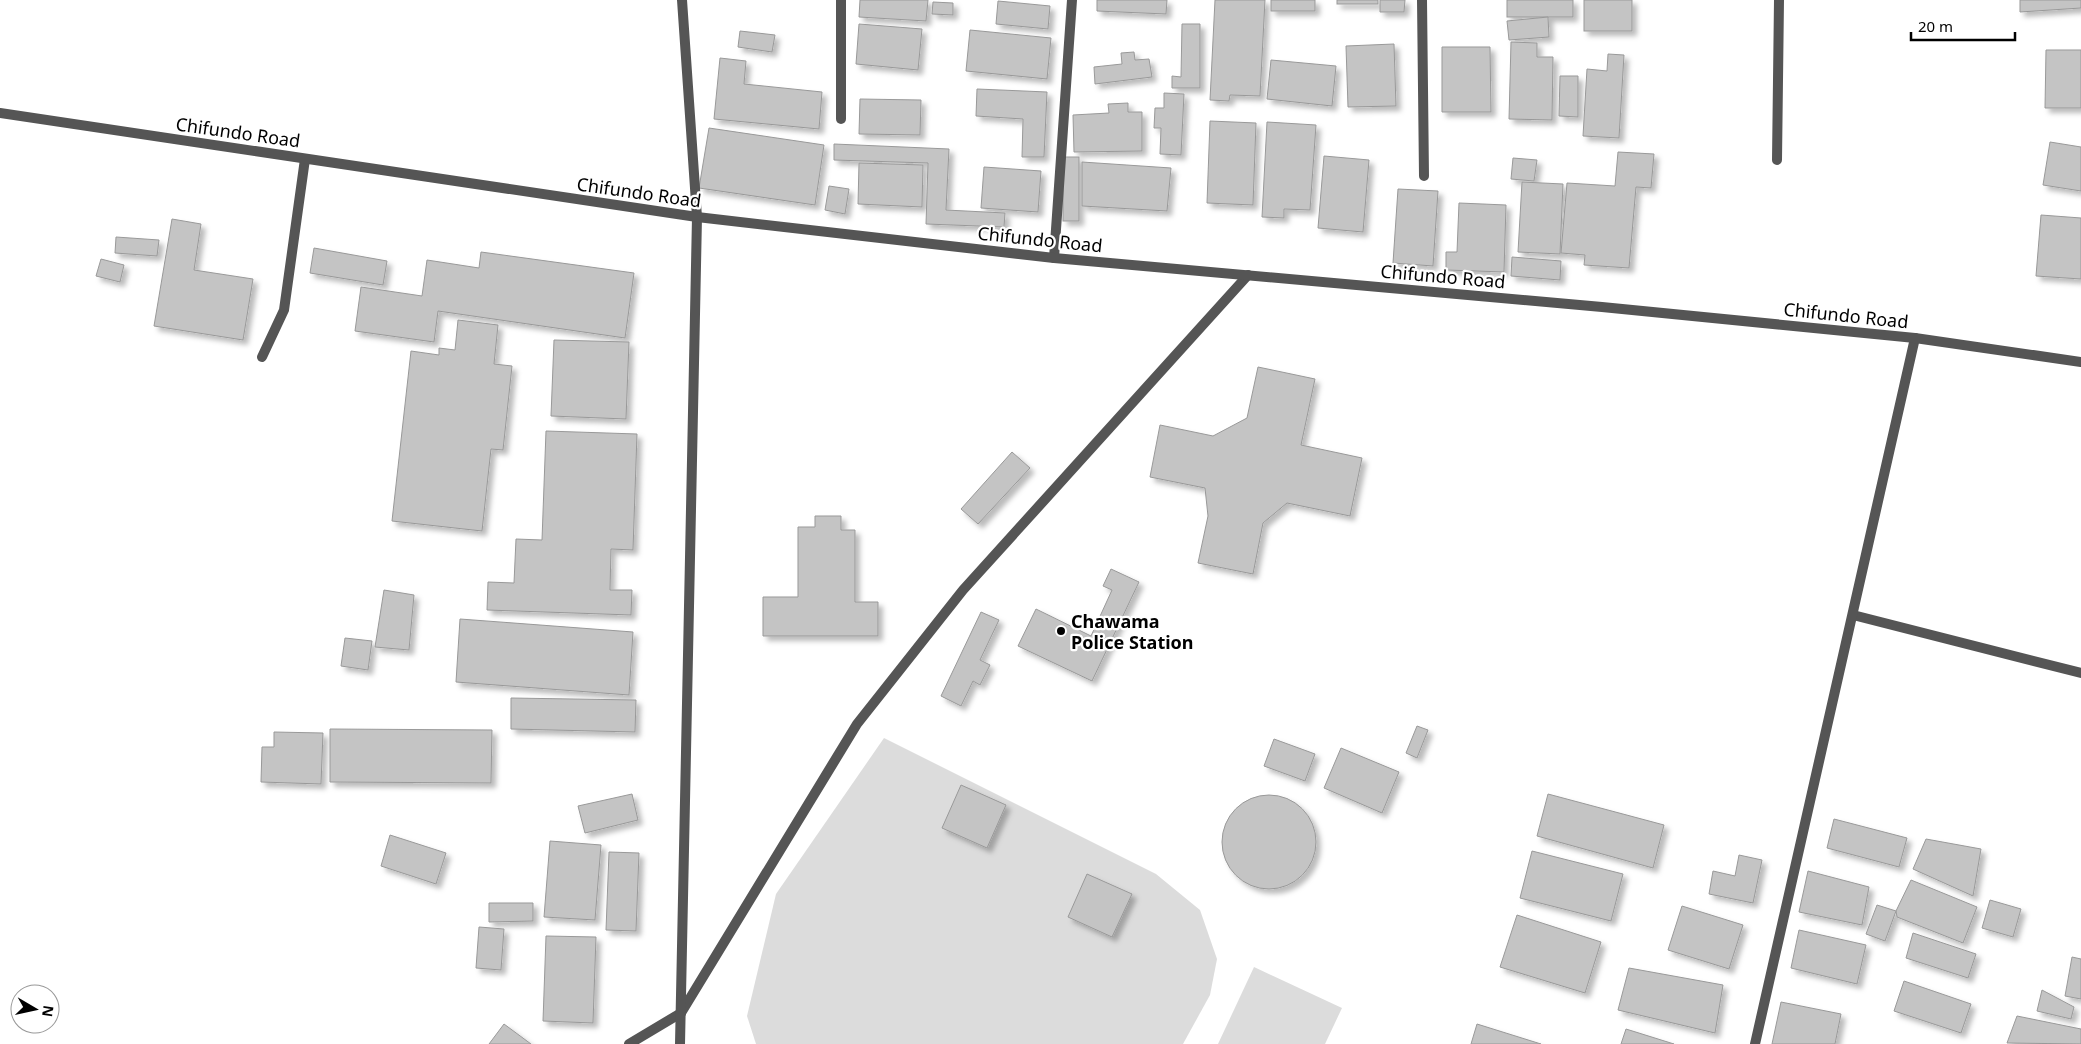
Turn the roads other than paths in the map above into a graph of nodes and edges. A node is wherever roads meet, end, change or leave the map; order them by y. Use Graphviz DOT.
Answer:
graph roads {
  1 [pos="682,0"];
  2 [pos="842,0"];
  3 [pos="1072,0"];
  4 [pos="1422,0"];
  5 [pos="1779,0"];
  6 [pos="0,113"];
  7 [pos="841,119"];
  8 [pos="305,159"];
  9 [pos="1777,160"];
  10 [pos="1424,176"];
  11 [pos="697,217"];
  12 [pos="1054,258"];
  13 [pos="1248,275"];
  14 [pos="1915,338"];
  15 [pos="262,357"];
  16 [pos="2081,362"];
  17 [pos="1853,616"];
  18 [pos="2081,673"];
  19 [pos="681,1013"];
  20 [pos="629,1044"];
  21 [pos="680,1044"];
  22 [pos="1755,1044"];
  1 -- 11 [label="street"];
  2 -- 7 [label="street"];
  3 -- 12 [label="street"];
  4 -- 10 [label="street"];
  5 -- 9 [label="street"];
  6 -- 8 [label="street, Chifundo Road"];
  8 -- 11 [label="street, Chifundo Road"];
  8 -- 15 [label="street"];
  11 -- 12 [label="street, Chifundo Road"];
  11 -- 19 [label="street"];
  12 -- 13 [label="street, Chifundo Road"];
  13 -- 14 [label="street, Chifundo Road"];
  13 -- 19 [label="street"];
  14 -- 16 [label="street, Chifundo Road"];
  14 -- 17 [label="street"];
  17 -- 18 [label="street"];
  17 -- 22 [label="street"];
  19 -- 20 [label="street"];
  19 -- 21 [label="street"];
}
